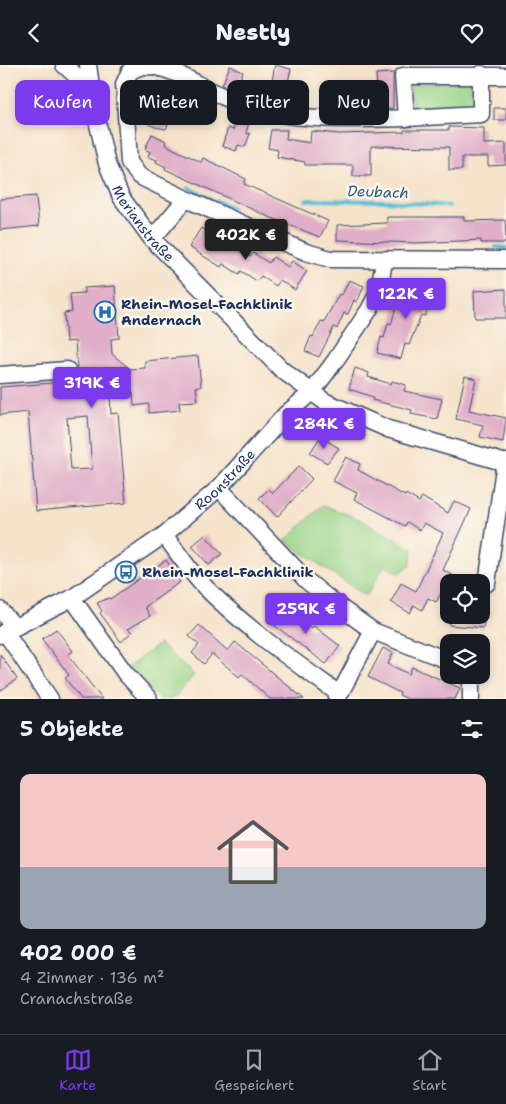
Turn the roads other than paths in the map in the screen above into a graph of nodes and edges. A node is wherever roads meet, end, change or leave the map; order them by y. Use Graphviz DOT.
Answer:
graph roads {
  1 [pos="64,65"];
  2 [pos="88,65"];
  3 [pos="403,71"];
  4 [pos="481,74"];
  5 [pos="506,76"];
  6 [pos="81,80"];
  7 [pos="90,80"];
  8 [pos="406,118"];
  9 [pos="99,125"];
  10 [pos="186,199"];
  11 [pos="152,239"];
  12 [pos="506,260"];
  13 [pos="384,261"];
  14 [pos="48,362"];
  15 [pos="0,367"];
  16 [pos="66,370"];
  17 [pos="0,375"];
  18 [pos="312,392"];
  19 [pos="506,462"];
  20 [pos="220,489"];
  21 [pos="164,535"];
  22 [pos="489,574"];
  23 [pos="72,598"];
  24 [pos="0,610"];
  25 [pos="7,631"];
  26 [pos="373,631"];
  27 [pos="440,657"];
  28 [pos="470,684"];
  29 [pos="338,697"];
  30 [pos="50,699"];
  31 [pos="149,699"];
  32 [pos="471,699"];
  1 -- 6 [label="street"];
  2 -- 7 [label="street, Merianstraße"];
  3 -- 4 [label="street"];
  3 -- 8 [label="street"];
  4 -- 5 [label="street"];
  4 -- 8 [label="street"];
  8 -- 10 [label="street"];
  9 -- 11 [label="street, Merianstraße"];
  10 -- 11 [label="street"];
  10 -- 13 [label="street"];
  11 -- 18 [label="street, Merianstraße"];
  12 -- 13 [label="street"];
  13 -- 18 [label="street, Roonstraße"];
  14 -- 15 [label="street"];
  16 -- 17 [label="street"];
  18 -- 19 [label="street, Merianstraße"];
  18 -- 20 [label="street, Roonstraße"];
  19 -- 22 [label="street"];
  20 -- 21 [label="street, Roonstraße"];
  20 -- 26 [label="street"];
  21 -- 23 [label="street, Roonstraße"];
  21 -- 29 [label="street"];
  23 -- 25 [label="street, Roonstraße"];
  23 -- 31 [label="street"];
  24 -- 25 [label="street"];
  25 -- 30 [label="street"];
  26 -- 27 [label="street"];
  26 -- 29 [label="street"];
  28 -- 32 [label="street"];
}
